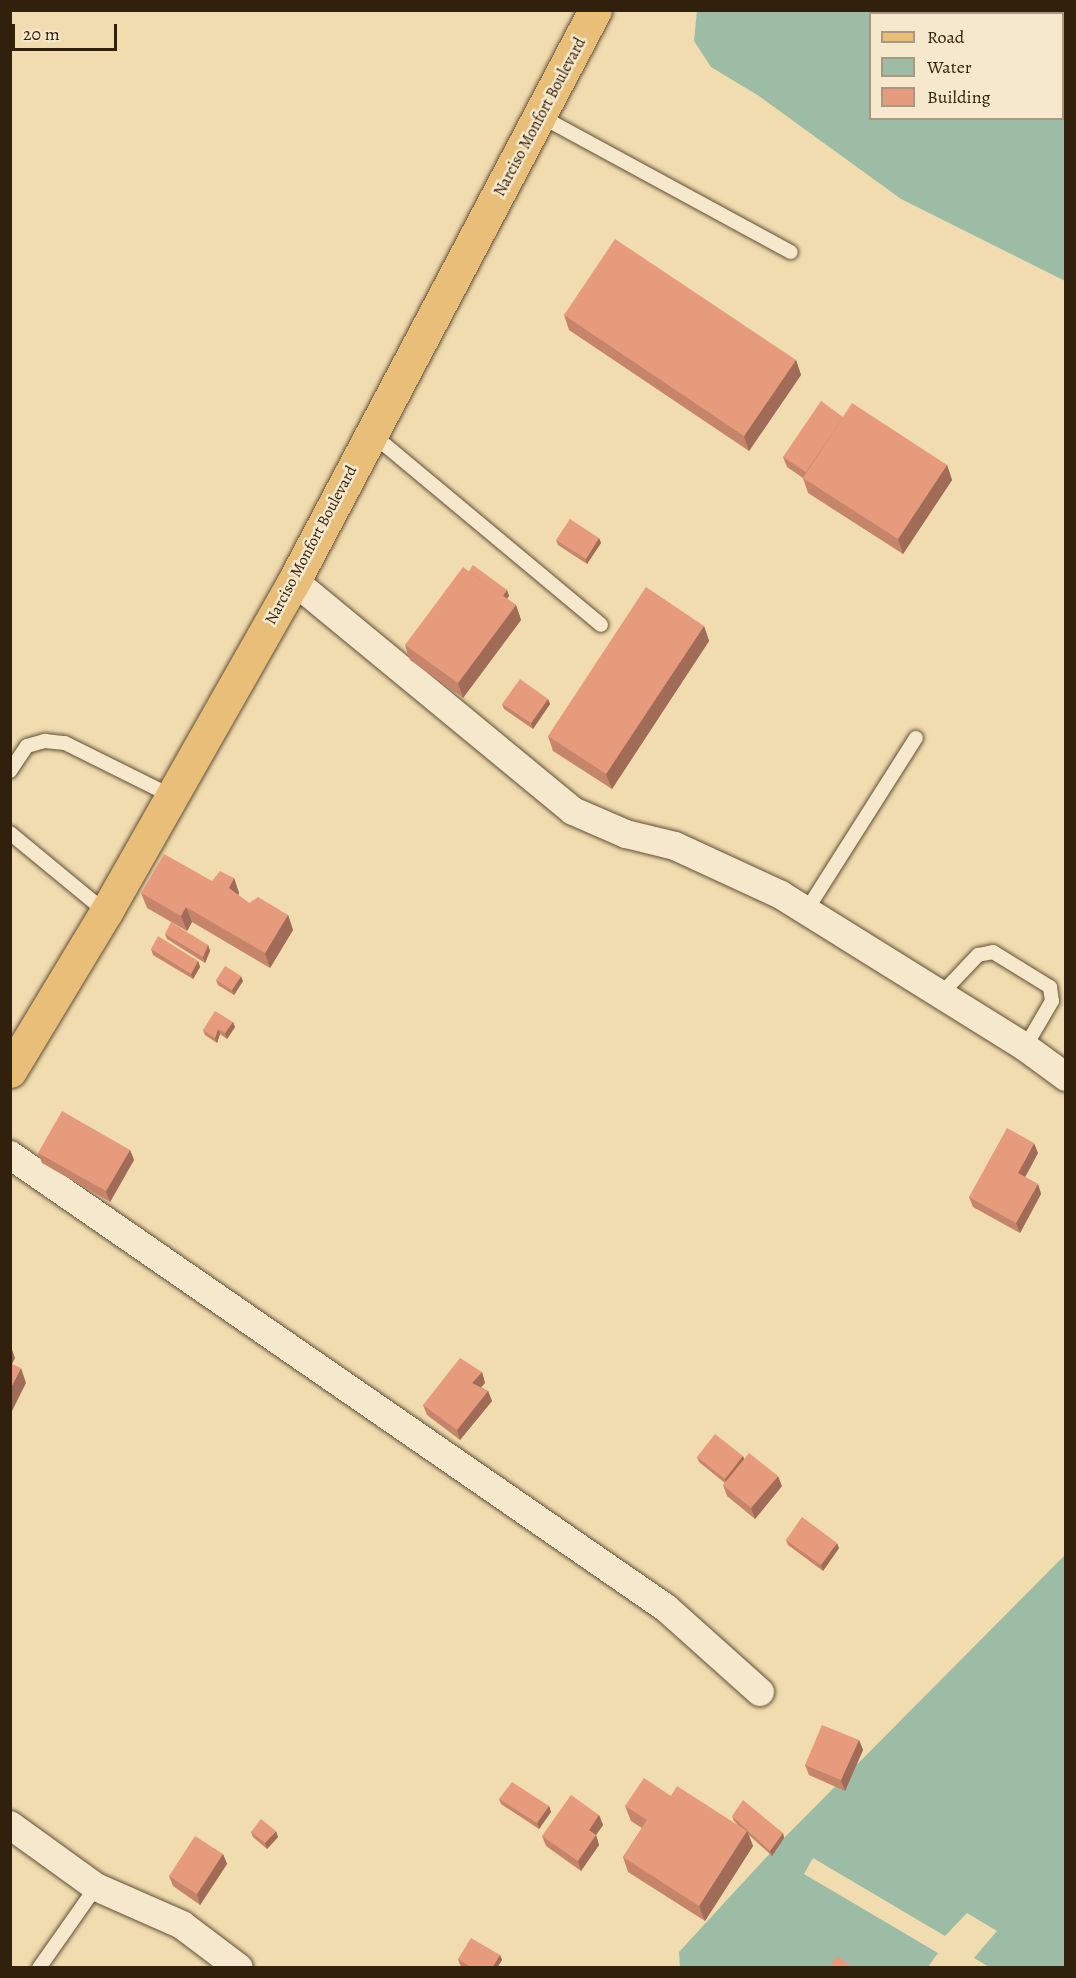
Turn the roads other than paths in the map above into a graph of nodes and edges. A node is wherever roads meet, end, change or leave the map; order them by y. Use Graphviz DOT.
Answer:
graph roads {
  1 [pos="595,10"];
  2 [pos="542,117"];
  3 [pos="791,252"];
  4 [pos="370,432"];
  5 [pos="294,581"];
  6 [pos="601,625"];
  7 [pos="916,738"];
  8 [pos="10,771"];
  9 [pos="172,796"];
  10 [pos="10,833"];
  11 [pos="806,911"];
  12 [pos="106,912"];
  13 [pos="941,994"];
  14 [pos="1025,1047"];
  15 [pos="16,1050"];
  16 [pos="1065,1077"];
  17 [pos="10,1155"];
  18 [pos="760,1692"];
  19 [pos="10,1824"];
  20 [pos="96,1887"];
  21 [pos="39,1968"];
  22 [pos="239,1968"];
  1 -- 2 [label="main road, Narciso Monfort Boulevard"];
  2 -- 3 [label="lane"];
  2 -- 4 [label="main road, Narciso Monfort Boulevard"];
  4 -- 5 [label="main road, Narciso Monfort Boulevard"];
  4 -- 6 [label="lane"];
  5 -- 9 [label="main road, Narciso Monfort Boulevard"];
  5 -- 11 [label="street"];
  7 -- 11 [label="lane"];
  8 -- 9 [label="lane"];
  9 -- 12 [label="main road, Narciso Monfort Boulevard"];
  10 -- 12 [label="lane"];
  11 -- 13 [label="street"];
  12 -- 15 [label="main road, Narciso Monfort Boulevard"];
  13 -- 14 [label="street"];
  13 -- 14 [label="lane"];
  14 -- 16 [label="street"];
  17 -- 18 [label="street"];
  19 -- 20 [label="street"];
  20 -- 21 [label="lane"];
  20 -- 22 [label="street"];
}
